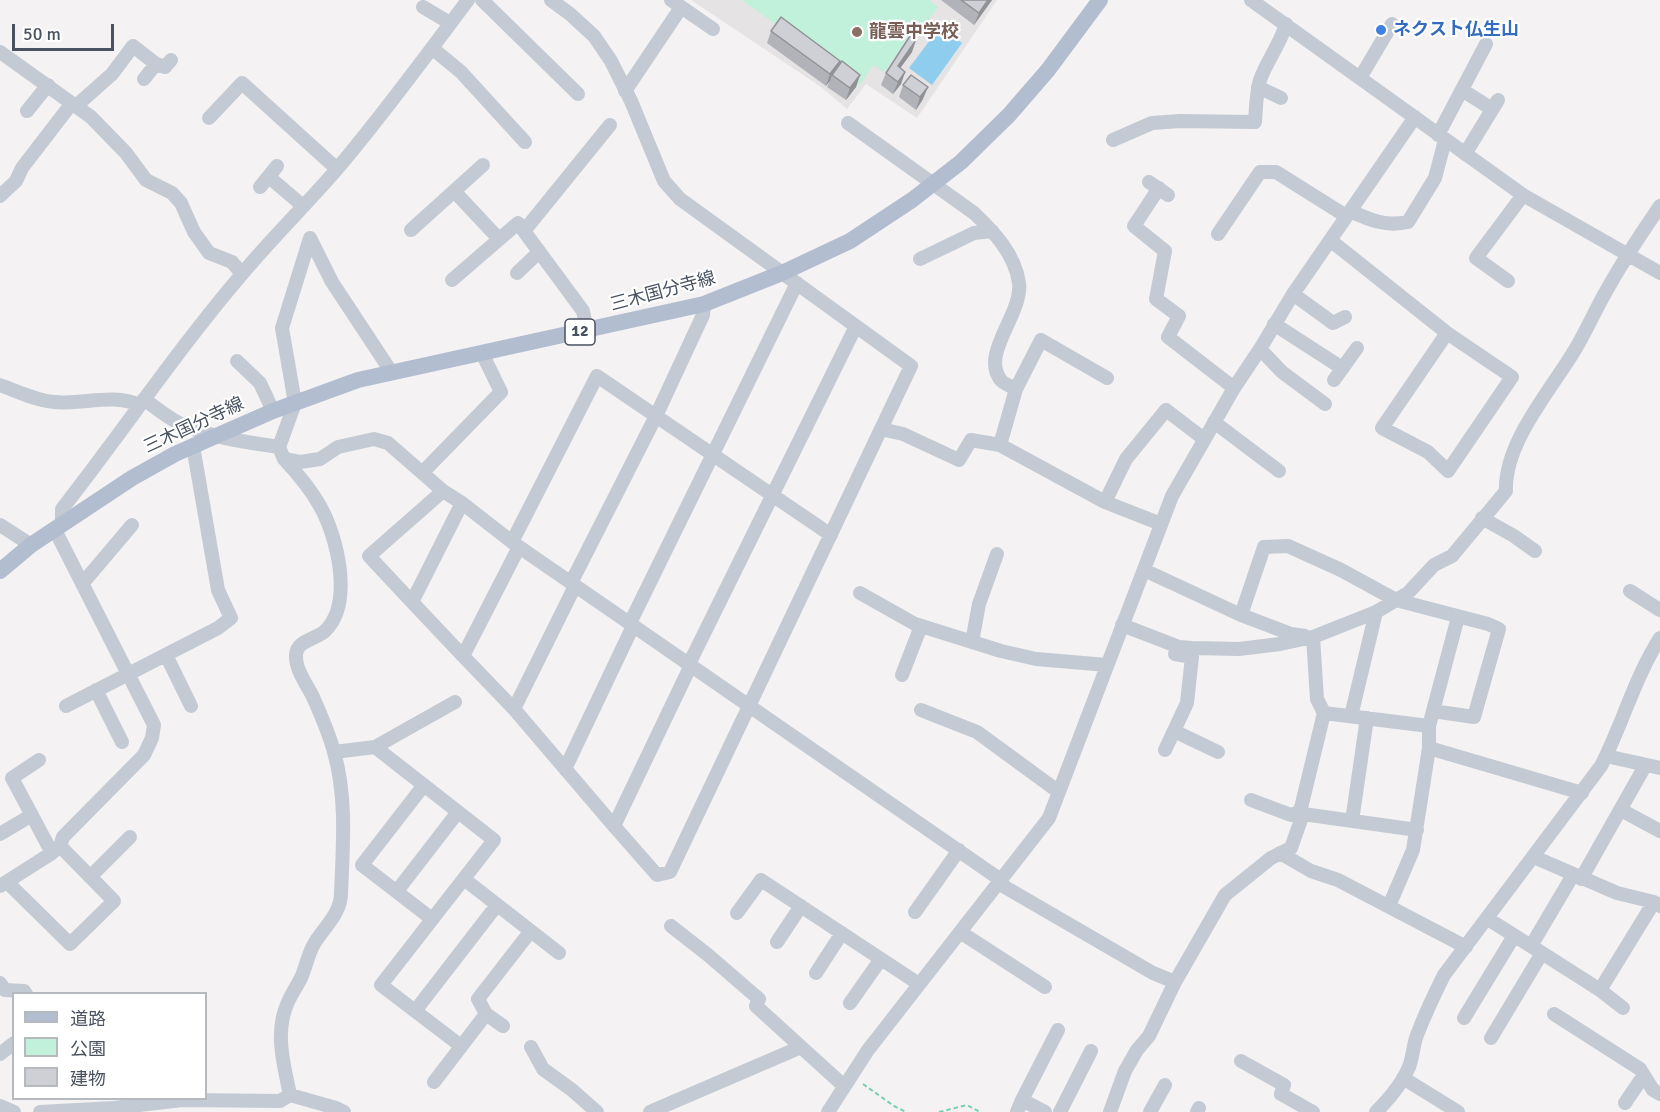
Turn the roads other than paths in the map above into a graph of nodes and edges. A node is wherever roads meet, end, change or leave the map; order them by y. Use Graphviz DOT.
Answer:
graph roads {
  1 [pos="468,0"];
  2 [pos="482,0"];
  3 [pos="1100,0"];
  4 [pos="1251,0"];
  5 [pos="553,1"];
  6 [pos="675,6"];
  7 [pos="423,7"];
  8 [pos="450,23"];
  9 [pos="1286,24"];
  10 [pos="1392,24"];
  11 [pos="713,29"];
  12 [pos="1486,44"];
  13 [pos="432,48"];
  14 [pos="0,52"];
  15 [pos="171,60"];
  16 [pos="156,64"];
  17 [pos="1360,78"];
  18 [pos="144,79"];
  19 [pos="48,86"];
  20 [pos="1258,87"];
  21 [pos="1462,90"];
  22 [pos="625,91"];
  23 [pos="578,94"];
  24 [pos="1281,98"];
  25 [pos="74,105"];
  26 [pos="27,111"];
  27 [pos="1415,117"];
  28 [pos="209,118"];
  29 [pos="848,123"];
  30 [pos="610,124"];
  31 [pos="1442,137"];
  32 [pos="1113,140"];
  33 [pos="525,142"];
  34 [pos="1465,153"];
  35 [pos="483,165"];
  36 [pos="337,169"];
  37 [pos="268,177"];
  38 [pos="933,183"];
  39 [pos="1159,188"];
  40 [pos="454,191"];
  41 [pos="1523,195"];
  42 [pos="0,196"];
  43 [pos="303,206"];
  44 [pos="1660,206"];
  45 [pos="1348,214"];
  46 [pos="411,230"];
  47 [pos="524,231"];
  48 [pos="992,231"];
  49 [pos="1218,234"];
  50 [pos="499,239"];
  51 [pos="1330,240"];
  52 [pos="539,252"];
  53 [pos="1627,255"];
  54 [pos="920,259"];
  55 [pos="1660,272"];
  56 [pos="517,273"];
  57 [pos="782,273"];
  58 [pos="242,274"];
  59 [pos="452,280"];
  60 [pos="1509,282"];
  61 [pos="797,283"];
  62 [pos="1293,294"];
  63 [pos="704,304"];
  64 [pos="1345,317"];
  65 [pos="1274,324"];
  66 [pos="856,326"];
  67 [pos="587,331"];
  68 [pos="1447,333"];
  69 [pos="1357,348"];
  70 [pos="1260,349"];
  71 [pos="482,353"];
  72 [pos="237,361"];
  73 [pos="392,373"];
  74 [pos="1107,378"];
  75 [pos="0,386"];
  76 [pos="1234,388"];
  77 [pos="1016,389"];
  78 [pos="141,402"];
  79 [pos="295,403"];
  80 [pos="1325,404"];
  81 [pos="273,411"];
  82 [pos="656,416"];
  83 [pos="1214,422"];
  84 [pos="881,429"];
  85 [pos="218,435"];
  86 [pos="1204,440"];
  87 [pos="1000,445"];
  88 [pos="193,446"];
  89 [pos="281,453"];
  90 [pos="713,455"];
  91 [pos="1260,458"];
  92 [pos="1253,471"];
  93 [pos="1279,471"];
  94 [pos="423,472"];
  95 [pos="443,491"];
  96 [pos="773,495"];
  97 [pos="462,502"];
  98 [pos="1105,502"];
  99 [pos="1482,518"];
  100 [pos="1161,524"];
  101 [pos="0,525"];
  102 [pos="132,525"];
  103 [pos="59,527"];
  104 [pos="831,535"];
  105 [pos="31,545"];
  106 [pos="516,545"];
  107 [pos="1535,551"];
  108 [pos="997,554"];
  109 [pos="1144,570"];
  110 [pos="0,571"];
  111 [pos="82,584"];
  112 [pos="573,585"];
  113 [pos="1630,591"];
  114 [pos="860,593"];
  115 [pos="1396,600"];
  116 [pos="412,602"];
  117 [pos="1660,609"];
  118 [pos="1376,612"];
  119 [pos="1241,615"];
  120 [pos="1458,617"];
  121 [pos="632,624"];
  122 [pos="921,626"];
  123 [pos="1121,629"];
  124 [pos="1313,637"];
  125 [pos="1660,638"];
  126 [pos="972,642"];
  127 [pos="166,655"];
  128 [pos="463,656"];
  129 [pos="690,664"];
  130 [pos="1107,665"];
  131 [pos="128,674"];
  132 [pos="902,675"];
  133 [pos="96,690"];
  134 [pos="454,702"];
  135 [pos="750,705"];
  136 [pos="66,706"];
  137 [pos="191,706"];
  138 [pos="514,709"];
  139 [pos="921,710"];
  140 [pos="1433,711"];
  141 [pos="1324,713"];
  142 [pos="1351,717"];
  143 [pos="1367,718"];
  144 [pos="1429,726"];
  145 [pos="1174,731"];
  146 [pos="122,742"];
  147 [pos="375,747"];
  148 [pos="1429,748"];
  149 [pos="1166,750"];
  150 [pos="334,752"];
  151 [pos="1218,752"];
  152 [pos="1606,756"];
  153 [pos="39,760"];
  154 [pos="1645,766"];
  155 [pos="1660,768"];
  156 [pos="565,769"];
  157 [pos="424,785"];
  158 [pos="1059,792"];
  159 [pos="1582,793"];
  160 [pos="1251,800"];
  161 [pos="1622,810"];
  162 [pos="458,812"];
  163 [pos="1302,813"];
  164 [pos="32,815"];
  165 [pos="1352,821"];
  166 [pos="614,826"];
  167 [pos="1417,830"];
  168 [pos="1660,831"];
  169 [pos="0,834"];
  170 [pos="130,837"];
  171 [pos="56,849"];
  172 [pos="959,850"];
  173 [pos="1280,853"];
  174 [pos="1534,857"];
  175 [pos="341,862"];
  176 [pos="362,865"];
  177 [pos="90,877"];
  178 [pos="1577,877"];
  179 [pos="464,879"];
  180 [pos="1000,881"];
  181 [pos="3,884"];
  182 [pos="397,891"];
  183 [pos="1657,904"];
  184 [pos="497,905"];
  185 [pos="801,906"];
  186 [pos="1389,906"];
  187 [pos="915,912"];
  188 [pos="737,914"];
  189 [pos="432,919"];
  190 [pos="1488,919"];
  191 [pos="671,926"];
  192 [pos="530,932"];
  193 [pos="960,932"];
  194 [pos="842,933"];
  195 [pos="1514,936"];
  196 [pos="777,942"];
  197 [pos="1466,947"];
  198 [pos="1536,949"];
  199 [pos="559,953"];
  200 [pos="881,958"];
  201 [pos="816,973"];
  202 [pos="1175,982"];
  203 [pos="0,983"];
  204 [pos="919,984"];
  205 [pos="1045,987"];
  206 [pos="1600,990"];
  207 [pos="25,992"];
  208 [pos="850,1003"];
  209 [pos="1623,1008"];
  210 [pos="415,1011"];
  211 [pos="486,1014"];
  212 [pos="1554,1014"];
  213 [pos="1464,1017"];
  214 [pos="503,1026"];
  215 [pos="1058,1030"];
  216 [pos="1491,1038"];
  217 [pos="12,1045"];
  218 [pos="460,1046"];
  219 [pos="531,1047"];
  220 [pos="801,1047"];
  221 [pos="1091,1051"];
  222 [pos="0,1054"];
  223 [pos="1241,1060"];
  224 [pos="1644,1075"];
  225 [pos="1403,1078"];
  226 [pos="848,1081"];
  227 [pos="434,1082"];
  228 [pos="1165,1085"];
  229 [pos="1660,1094"];
  230 [pos="171,1100"];
  231 [pos="284,1103"];
  232 [pos="1625,1103"];
  233 [pos="1019,1106"];
  234 [pos="40,1112"];
  235 [pos="344,1112"];
  236 [pos="597,1112"];
  237 [pos="650,1112"];
  238 [pos="828,1112"];
  239 [pos="1045,1112"];
  240 [pos="1060,1112"];
  241 [pos="1110,1112"];
  242 [pos="1150,1112"];
  243 [pos="1313,1112"];
  244 [pos="1376,1112"];
  245 [pos="1458,1112"];
  1 -- 8 [label="street"];
  2 -- 23 [label="street"];
  3 -- 38 [label="main road, 三木国分寺線 / 12"];
  4 -- 9 [label="street"];
  5 -- 22 [label="street"];
  6 -- 11 [label="street"];
  6 -- 22 [label="street"];
  7 -- 8 [label="street"];
  8 -- 13 [label="street"];
  9 -- 17 [label="street"];
  9 -- 20 [label="street"];
  10 -- 17 [label="street"];
  12 -- 21 [label="street"];
  13 -- 33 [label="street"];
  13 -- 36 [label="street"];
  14 -- 19 [label="street"];
  15 -- 16 [label="street"];
  16 -- 18 [label="street"];
  16 -- 25 [label="street"];
  17 -- 27 [label="street"];
  19 -- 25 [label="street"];
  19 -- 26 [label="street"];
  20 -- 24 [label="street"];
  20 -- 32 [label="street"];
  21 -- 31 [label="street"];
  21 -- 34 [label="street"];
  22 -- 57 [label="street"];
  25 -- 42 [label="street"];
  25 -- 58 [label="street"];
  27 -- 31 [label="street"];
  27 -- 45 [label="street"];
  28 -- 36 [label="street"];
  29 -- 38 [label="street"];
  30 -- 47 [label="street"];
  31 -- 34 [label="street"];
  31 -- 45 [label="street"];
  34 -- 41 [label="street"];
  35 -- 40 [label="street"];
  36 -- 43 [label="street"];
  37 -- 43 [label="street"];
  38 -- 48 [label="street"];
  38 -- 57 [label="main road, 三木国分寺線 / 12"];
  39 -- 76 [label="street"];
  40 -- 46 [label="street"];
  40 -- 50 [label="street"];
  41 -- 53 [label="street"];
  41 -- 60 [label="street"];
  43 -- 58 [label="street"];
  44 -- 53 [label="street"];
  45 -- 49 [label="street"];
  45 -- 51 [label="street"];
  47 -- 50 [label="street"];
  47 -- 52 [label="street"];
  48 -- 54 [label="street"];
  48 -- 77 [label="street"];
  50 -- 59 [label="street"];
  51 -- 62 [label="street"];
  51 -- 68 [label="street"];
  52 -- 56 [label="street"];
  52 -- 67 [label="street"];
  53 -- 55 [label="street"];
  53 -- 99 [label="street"];
  57 -- 61 [label="street"];
  57 -- 63 [label="main road, 三木国分寺線 / 12"];
  58 -- 78 [label="street"];
  61 -- 66 [label="street"];
  61 -- 90 [label="street"];
  62 -- 64 [label="street"];
  62 -- 65 [label="street"];
  63 -- 67 [label="main road, 三木国分寺線 / 12"];
  63 -- 82 [label="street"];
  65 -- 69 [label="street"];
  65 -- 70 [label="street"];
  66 -- 84 [label="street"];
  66 -- 96 [label="street"];
  67 -- 71 [label="main road, 三木国分寺線 / 12"];
  68 -- 68 [label="street"];
  70 -- 76 [label="street"];
  70 -- 80 [label="street"];
  71 -- 73 [label="main road, 三木国分寺線 / 12"];
  71 -- 94 [label="street"];
  72 -- 81 [label="street"];
  73 -- 79 [label="main road, 三木国分寺線 / 12"];
  73 -- 79 [label="street"];
  74 -- 77 [label="street"];
  75 -- 78 [label="street"];
  76 -- 83 [label="street"];
  77 -- 87 [label="street"];
  78 -- 85 [label="street"];
  78 -- 103 [label="street"];
  79 -- 81 [label="main road, 三木国分寺線 / 12"];
  79 -- 89 [label="street"];
  81 -- 85 [label="main road, 三木国分寺線 / 12"];
  82 -- 90 [label="street"];
  82 -- 106 [label="street"];
  82 -- 112 [label="street"];
  83 -- 86 [label="street"];
  83 -- 91 [label="street"];
  84 -- 87 [label="street"];
  84 -- 104 [label="street"];
  85 -- 88 [label="main road, 三木国分寺線 / 12"];
  85 -- 89 [label="street"];
  86 -- 98 [label="street"];
  86 -- 100 [label="street"];
  87 -- 98 [label="street"];
  88 -- 103 [label="main road, 三木国分寺線 / 12"];
  88 -- 127 [label="street"];
  89 -- 94 [label="street"];
  89 -- 150 [label="street"];
  90 -- 96 [label="street"];
  90 -- 121 [label="street"];
  91 -- 92 [label="street"];
  91 -- 93 [label="street"];
  94 -- 95 [label="street"];
  95 -- 97 [label="street"];
  95 -- 116 [label="street"];
  96 -- 104 [label="street"];
  96 -- 129 [label="street"];
  97 -- 106 [label="street"];
  97 -- 116 [label="street"];
  98 -- 100 [label="street"];
  99 -- 107 [label="street"];
  99 -- 115 [label="street"];
  100 -- 109 [label="street"];
  101 -- 105 [label="street"];
  102 -- 111 [label="street"];
  103 -- 105 [label="main road, 三木国分寺線 / 12"];
  103 -- 111 [label="street"];
  104 -- 135 [label="street"];
  105 -- 110 [label="main road, 三木国分寺線 / 12"];
  106 -- 112 [label="street"];
  106 -- 128 [label="street"];
  108 -- 126 [label="street"];
  109 -- 119 [label="street"];
  109 -- 123 [label="street"];
  111 -- 131 [label="street"];
  112 -- 121 [label="street"];
  112 -- 138 [label="street"];
  113 -- 117 [label="street"];
  114 -- 122 [label="street"];
  115 -- 118 [label="street"];
  115 -- 119 [label="street"];
  115 -- 120 [label="street"];
  116 -- 128 [label="street"];
  118 -- 124 [label="street"];
  118 -- 142 [label="street"];
  119 -- 124 [label="street"];
  120 -- 140 [label="street"];
  120 -- 140 [label="street"];
  121 -- 129 [label="street"];
  121 -- 156 [label="street"];
  122 -- 126 [label="street"];
  122 -- 132 [label="street"];
  123 -- 124 [label="street"];
  123 -- 130 [label="street"];
  123 -- 145 [label="street"];
  124 -- 141 [label="street"];
  125 -- 152 [label="street"];
  126 -- 130 [label="street"];
  127 -- 131 [label="street"];
  127 -- 137 [label="street"];
  128 -- 138 [label="street"];
  129 -- 135 [label="street"];
  129 -- 166 [label="street"];
  130 -- 158 [label="street"];
  131 -- 133 [label="street"];
  131 -- 171 [label="street"];
  133 -- 136 [label="street"];
  133 -- 146 [label="street"];
  134 -- 147 [label="street"];
  135 -- 166 [label="street"];
  135 -- 172 [label="street"];
  138 -- 156 [label="street"];
  139 -- 158 [label="street"];
  140 -- 144 [label="street"];
  141 -- 142 [label="street"];
  141 -- 163 [label="street"];
  142 -- 143 [label="street"];
  143 -- 144 [label="street"];
  143 -- 165 [label="street"];
  144 -- 148 [label="street"];
  145 -- 149 [label="street"];
  145 -- 151 [label="street"];
  147 -- 150 [label="street"];
  147 -- 157 [label="street"];
  148 -- 159 [label="street"];
  148 -- 167 [label="street"];
  150 -- 175 [label="street"];
  152 -- 154 [label="street"];
  152 -- 159 [label="street"];
  153 -- 164 [label="street"];
  154 -- 155 [label="street"];
  154 -- 161 [label="street"];
  156 -- 166 [label="street"];
  157 -- 162 [label="street"];
  157 -- 176 [label="street"];
  158 -- 180 [label="street"];
  159 -- 174 [label="street"];
  160 -- 163 [label="street"];
  161 -- 168 [label="street"];
  161 -- 178 [label="street"];
  162 -- 179 [label="street"];
  162 -- 182 [label="street"];
  163 -- 165 [label="street"];
  163 -- 173 [label="street"];
  164 -- 169 [label="street"];
  164 -- 171 [label="street"];
  165 -- 167 [label="street"];
  167 -- 186 [label="street"];
  170 -- 177 [label="street"];
  171 -- 177 [label="street"];
  171 -- 181 [label="street"];
  172 -- 180 [label="street"];
  172 -- 187 [label="street"];
  173 -- 186 [label="street"];
  173 -- 202 [label="street"];
  174 -- 178 [label="street"];
  174 -- 190 [label="street"];
  175 -- 176 [label="street"];
  175 -- 231 [label="street"];
  176 -- 182 [label="street"];
  177 -- 181 [label="street"];
  178 -- 183 [label="street"];
  178 -- 198 [label="street"];
  179 -- 184 [label="street"];
  179 -- 189 [label="street"];
  180 -- 193 [label="street"];
  180 -- 202 [label="street"];
  182 -- 189 [label="street"];
  183 -- 206 [label="street"];
  184 -- 192 [label="street"];
  184 -- 210 [label="street"];
  185 -- 188 [label="street"];
  185 -- 194 [label="street"];
  185 -- 196 [label="street"];
  186 -- 197 [label="street"];
  189 -- 210 [label="street"];
  190 -- 195 [label="street"];
  190 -- 197 [label="street"];
  191 -- 220 [label="street"];
  192 -- 199 [label="street"];
  192 -- 211 [label="street"];
  193 -- 204 [label="street"];
  193 -- 205 [label="street"];
  194 -- 200 [label="street"];
  194 -- 201 [label="street"];
  195 -- 198 [label="street"];
  195 -- 213 [label="street"];
  197 -- 225 [label="street"];
  198 -- 206 [label="street"];
  198 -- 216 [label="street"];
  200 -- 204 [label="street"];
  200 -- 208 [label="street"];
  202 -- 241 [label="street"];
  203 -- 207 [label="street"];
  204 -- 226 [label="street"];
  206 -- 209 [label="street"];
  210 -- 218 [label="street"];
  211 -- 214 [label="street"];
  211 -- 218 [label="street"];
  212 -- 224 [label="street"];
  215 -- 233 [label="street"];
  217 -- 222 [label="street"];
  218 -- 227 [label="street"];
  219 -- 236 [label="street"];
  220 -- 226 [label="street"];
  220 -- 237 [label="street"];
  221 -- 240 [label="street"];
  223 -- 243 [label="street"];
  224 -- 229 [label="street"];
  224 -- 232 [label="street"];
  225 -- 244 [label="street"];
  225 -- 245 [label="street"];
  226 -- 238 [label="street"];
  228 -- 242 [label="street"];
  230 -- 231 [label="street"];
  230 -- 234 [label="street"];
  231 -- 235 [label="street"];
  233 -- 239 [label="street"];
}
